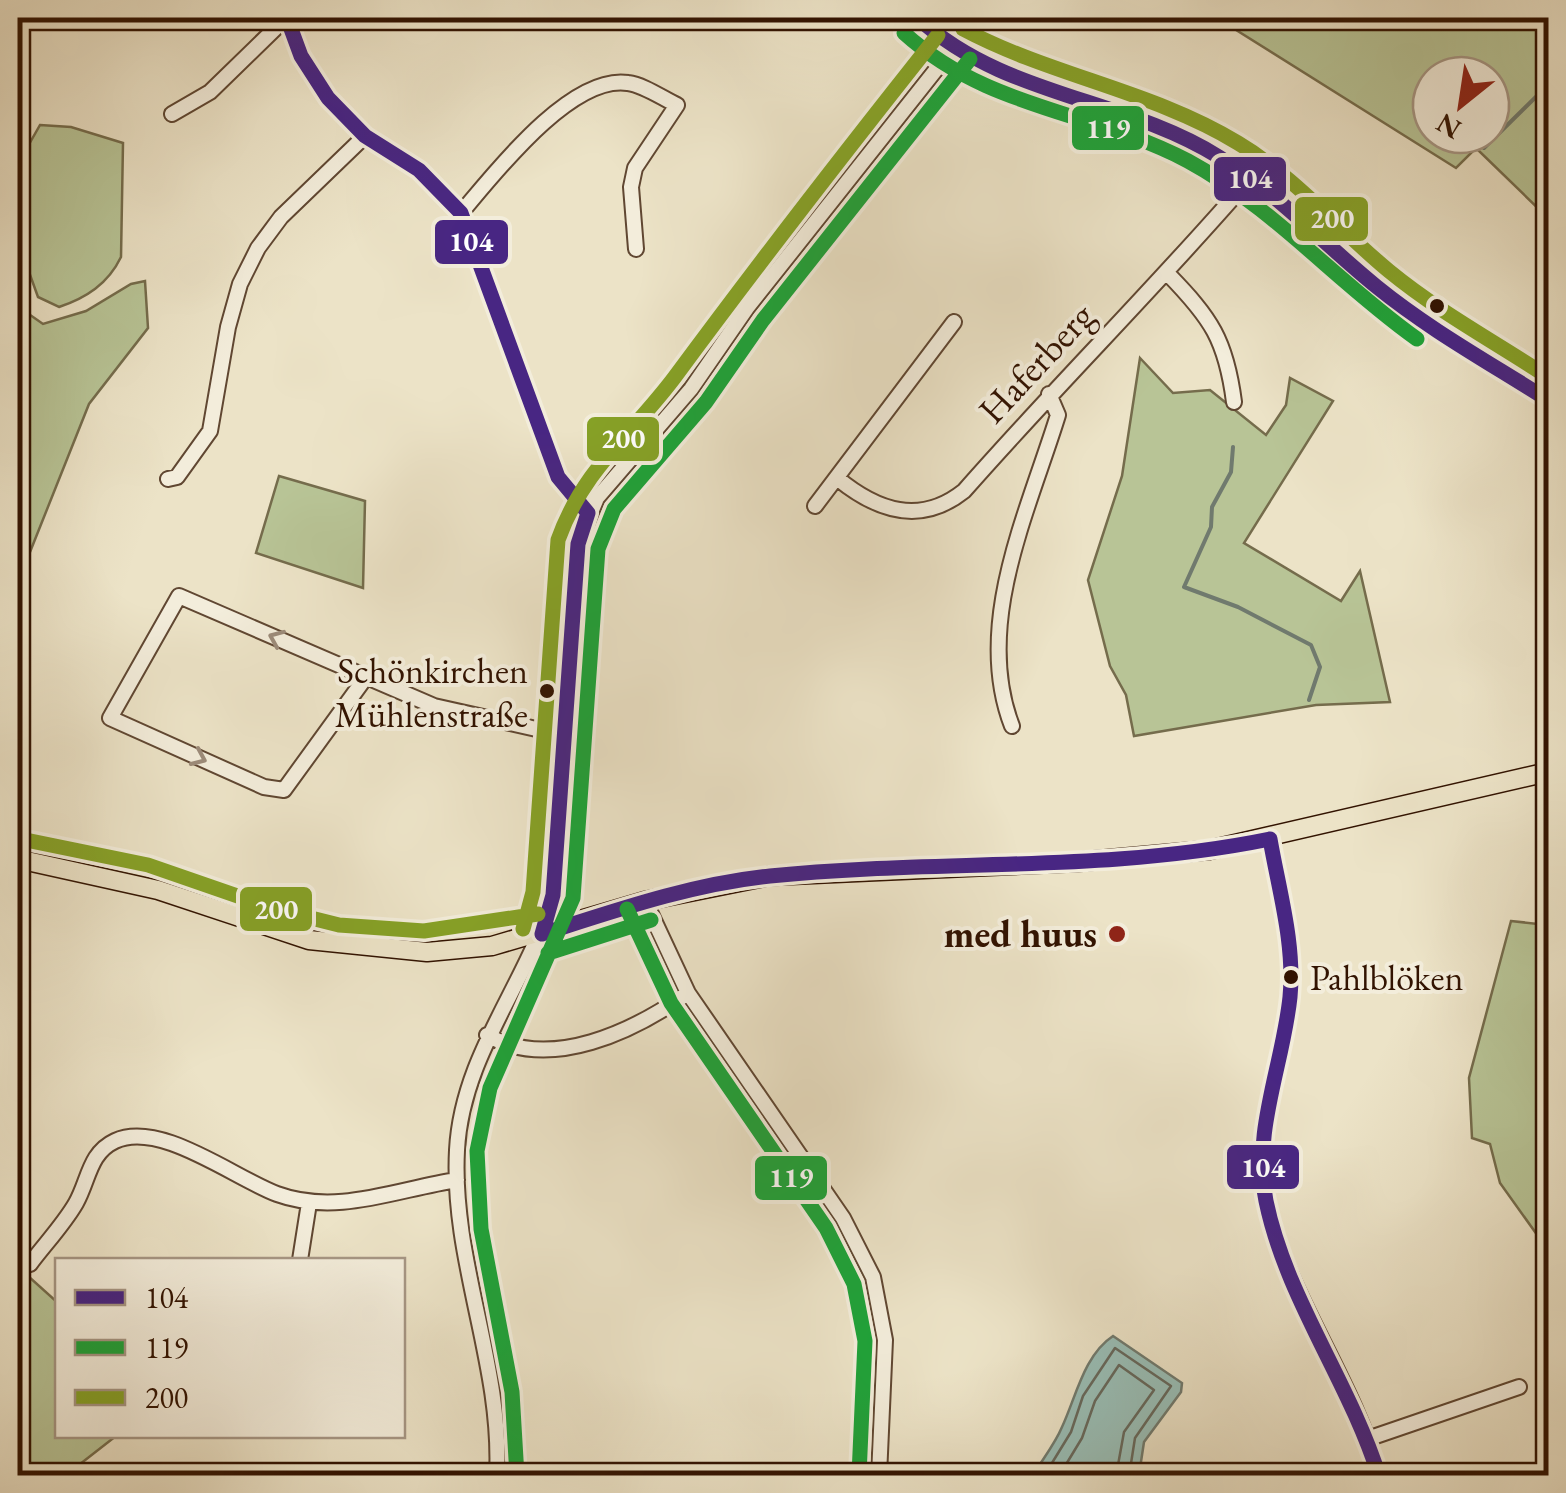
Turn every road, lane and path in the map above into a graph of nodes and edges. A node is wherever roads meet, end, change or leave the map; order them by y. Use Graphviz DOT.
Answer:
graph roads {
  1 [pos="287,18"];
  2 [pos="918,18"];
  3 [pos="954,47"];
  4 [pos="172,114"];
  5 [pos="365,136"];
  6 [pos="1252,176"];
  7 [pos="461,212"];
  8 [pos="636,249"];
  9 [pos="1168,274"];
  10 [pos="954,322"];
  11 [pos="1049,394"];
  12 [pos="1548,400"];
  13 [pos="1234,402"];
  14 [pos="837,478"];
  15 [pos="168,479"];
  16 [pos="815,506"];
  17 [pos="588,513"];
  18 [pos="366,677"];
  19 [pos="1012,726"];
  20 [pos="563,734"];
  21 [pos="1548,772"];
  22 [pos="1270,839"];
  23 [pos="18,859"];
  24 [pos="645,902"];
  25 [pos="542,934"];
  26 [pos="688,993"];
  27 [pos="487,1035"];
  28 [pos="457,1180"];
  29 [pos="308,1203"];
  30 [pos="300,1258"];
  31 [pos="30,1264"];
  32 [pos="1518,1386"];
  33 [pos="1370,1438"];
  34 [pos="497,1476"];
  35 [pos="878,1476"];
  36 [pos="1380,1476"];
  1 -- 4 [label="street"];
  1 -- 5 [label="street"];
  2 -- 3 [label="street"];
  3 -- 6 [label="street"];
  3 -- 17 [label="street"];
  5 -- 7 [label="street"];
  5 -- 15 [label="street"];
  6 -- 9 [label="street, Haferberg"];
  6 -- 12 [label="street"];
  7 -- 8 [label="street"];
  7 -- 17 [label="street"];
  9 -- 11 [label="street, Haferberg"];
  9 -- 13 [label="street"];
  10 -- 14 [label="street"];
  11 -- 14 [label="street, Haferberg"];
  11 -- 19 [label="street"];
  14 -- 16 [label="street"];
  17 -- 20 [label="street"];
  18 -- 18 [label="street, one-way"];
  18 -- 20 [label="street"];
  20 -- 25 [label="street"];
  21 -- 22 [label="main road"];
  22 -- 24 [label="main road"];
  22 -- 33 [label="street"];
  23 -- 25 [label="main road"];
  24 -- 25 [label="main road"];
  24 -- 26 [label="street"];
  25 -- 27 [label="street"];
  26 -- 27 [label="street"];
  26 -- 35 [label="street"];
  27 -- 28 [label="street"];
  28 -- 29 [label="street"];
  28 -- 34 [label="street"];
  29 -- 30 [label="street"];
  29 -- 31 [label="street"];
  32 -- 33 [label="street"];
  33 -- 36 [label="street"];
}
